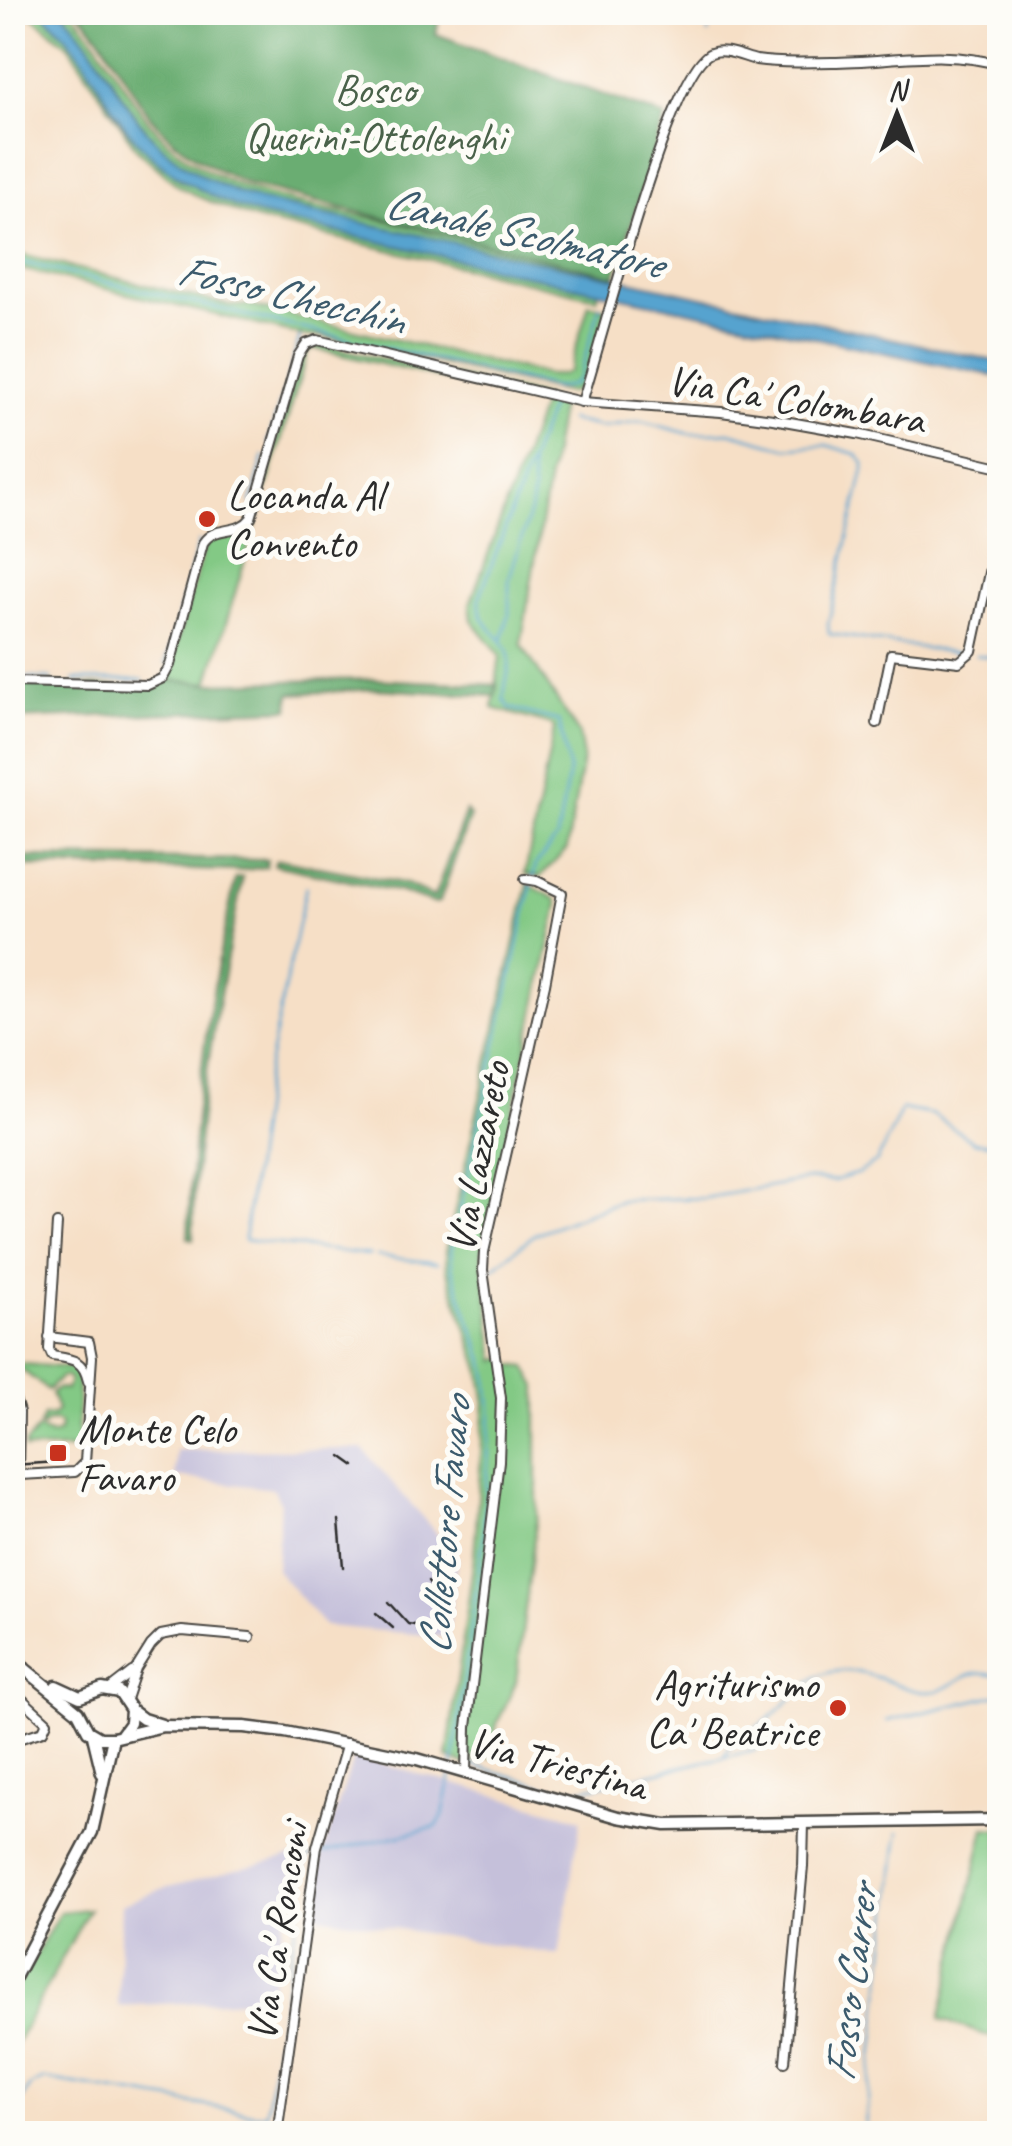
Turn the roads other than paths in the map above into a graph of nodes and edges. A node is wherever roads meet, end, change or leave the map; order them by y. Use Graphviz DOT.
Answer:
graph roads {
  1 [pos="1000,65"];
  2 [pos="582,402"];
  3 [pos="1000,467"];
  4 [pos="1000,522"];
  5 [pos="12,682"];
  6 [pos="877,724"];
  7 [pos="525,879"];
  8 [pos="57,1224"];
  9 [pos="49,1337"];
  10 [pos="90,1352"];
  11 [pos="72,1358"];
  12 [pos="88,1381"];
  13 [pos="12,1389"];
  14 [pos="15,1480"];
  15 [pos="12,1514"];
  16 [pos="250,1637"];
  17 [pos="14,1653"];
  18 [pos="136,1668"];
  19 [pos="110,1689"];
  20 [pos="12,1690"];
  21 [pos="89,1696"];
  22 [pos="128,1704"];
  23 [pos="82,1718"];
  24 [pos="164,1726"];
  25 [pos="94,1736"];
  26 [pos="118,1736"];
  27 [pos="12,1741"];
  28 [pos="347,1743"];
  29 [pos="464,1772"];
  30 [pos="103,1779"];
  31 [pos="1000,1820"];
  32 [pos="804,1824"];
  33 [pos="12,1983"];
  34 [pos="786,2062"];
  35 [pos="277,2134"];
  1 -- 2 [label="street"];
  2 -- 3 [label="street, Via Ca' Colombara"];
  2 -- 5 [label="street, Via Ca' Colombara"];
  4 -- 6 [label="street"];
  7 -- 29 [label="street, Via Lazzareto"];
  8 -- 9 [label="street"];
  9 -- 10 [label="street"];
  9 -- 11 [label="street"];
  10 -- 11 [label="street"];
  10 -- 12 [label="street"];
  11 -- 12 [label="street"];
  12 -- 14 [label="street"];
  13 -- 14 [label="street"];
  14 -- 15 [label="street"];
  16 -- 18 [label="street"];
  17 -- 21 [label="street"];
  17 -- 23 [label="street"];
  18 -- 19 [label="street"];
  18 -- 22 [label="street"];
  19 -- 21 [label="street"];
  19 -- 22 [label="street"];
  20 -- 27 [label="street"];
  21 -- 23 [label="street"];
  22 -- 24 [label="street, Via Triestina"];
  22 -- 26 [label="street"];
  23 -- 25 [label="street"];
  24 -- 26 [label="street, Via Triestina"];
  24 -- 28 [label="street, Via Triestina"];
  25 -- 26 [label="street"];
  25 -- 30 [label="street"];
  26 -- 30 [label="street"];
  28 -- 29 [label="street, Via Triestina"];
  28 -- 35 [label="street, Via Ca' Ronconi"];
  29 -- 32 [label="street, Via Triestina"];
  30 -- 33 [label="street"];
  31 -- 32 [label="street, Via Triestina"];
  32 -- 34 [label="street"];
}
